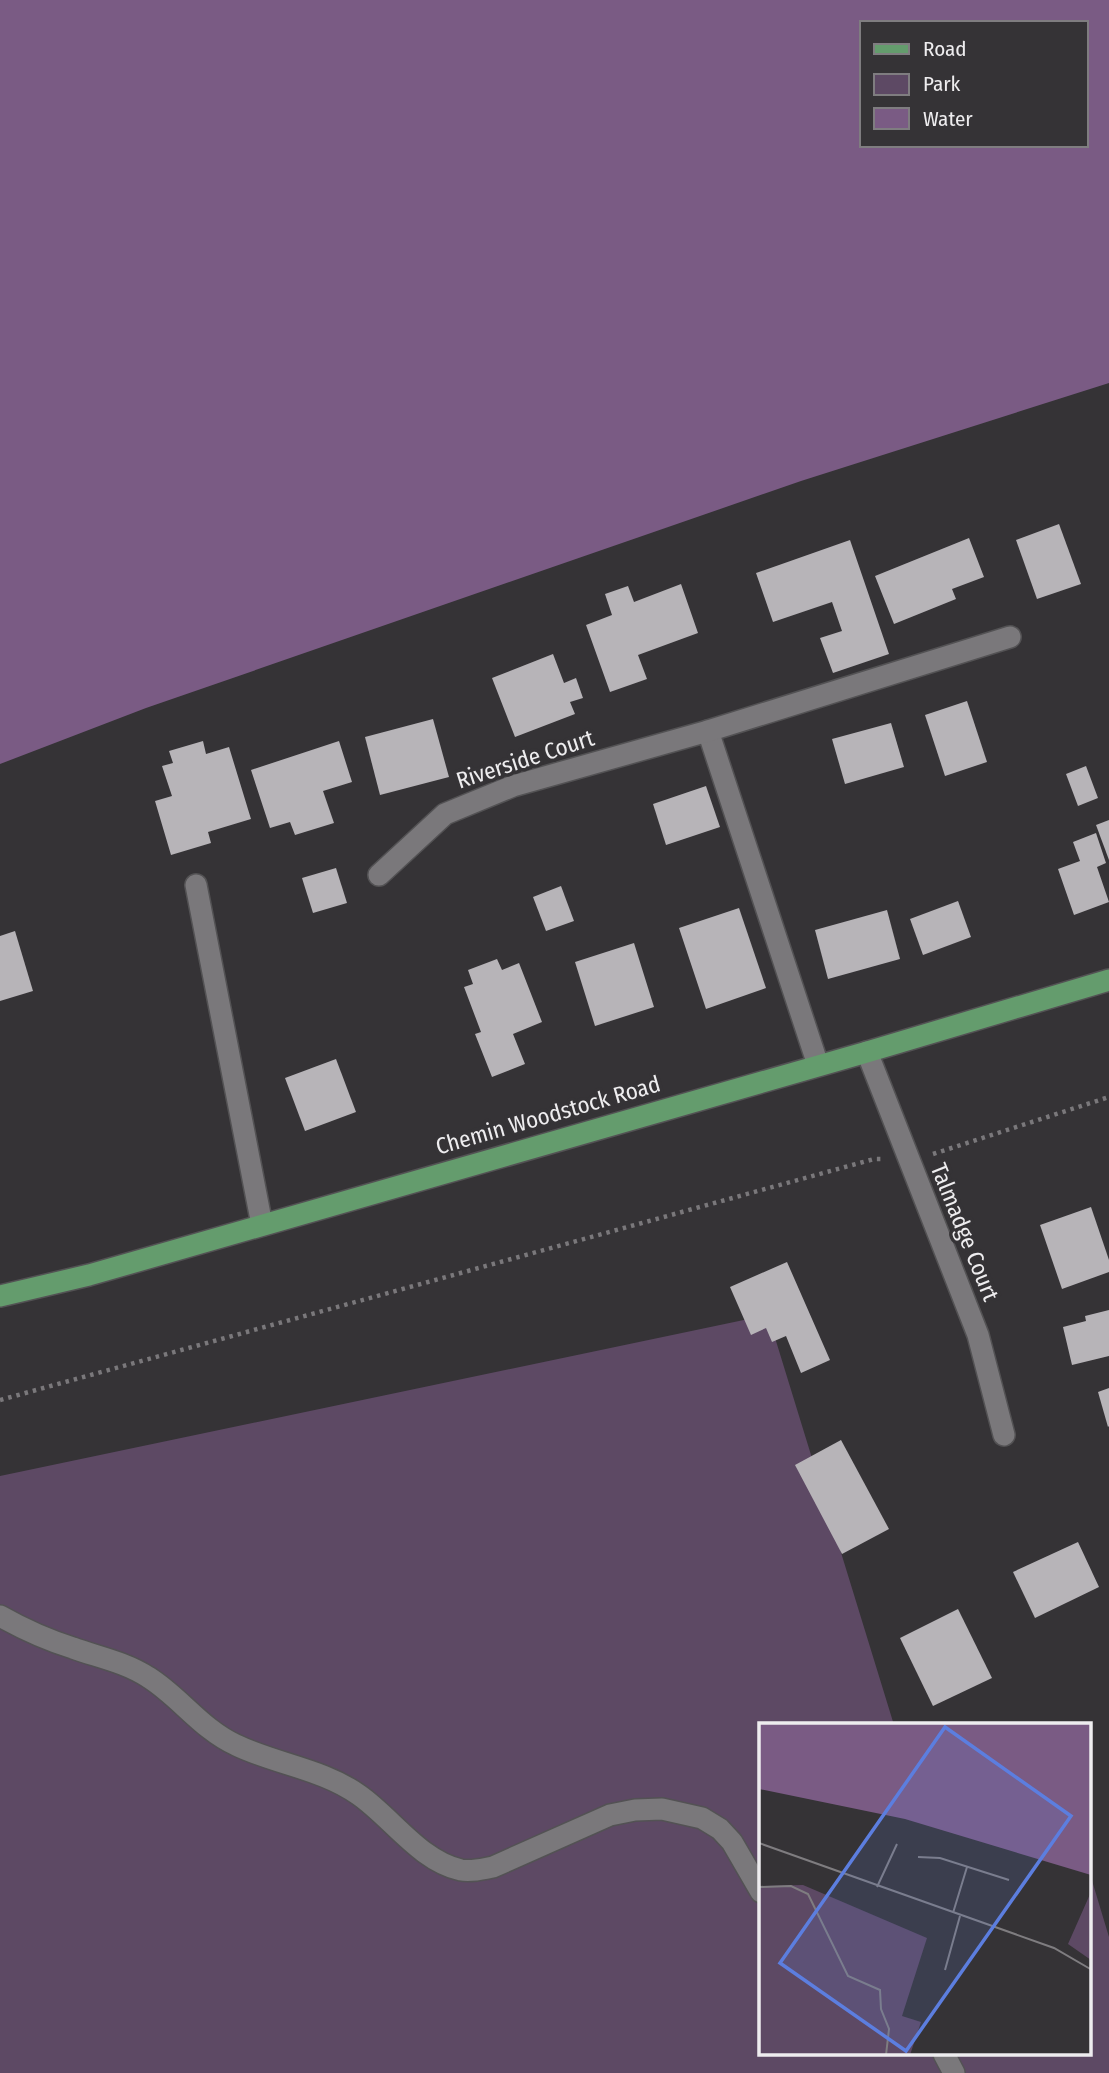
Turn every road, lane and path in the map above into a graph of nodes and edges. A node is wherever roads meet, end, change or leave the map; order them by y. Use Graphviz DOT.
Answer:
graph roads {
  1 [pos="1010,637"];
  2 [pos="708,731"];
  3 [pos="379,875"];
  4 [pos="197,885"];
  5 [pos="1109,980"];
  6 [pos="867,1052"];
  7 [pos="818,1065"];
  8 [pos="1109,1097"];
  9 [pos="909,1162"];
  10 [pos="262,1225"];
  11 [pos="0,1296"];
  12 [pos="0,1400"];
  13 [pos="1004,1436"];
  14 [pos="0,1616"];
  15 [pos="759,1889"];
  16 [pos="945,2056"];
  17 [pos="954,2073"];
  1 -- 2 [label="street, Riverside Court"];
  2 -- 3 [label="street, Riverside Court"];
  2 -- 7 [label="street"];
  4 -- 10 [label="street"];
  5 -- 6 [label="main road, Chemin Woodstock Road"];
  6 -- 7 [label="main road, Chemin Woodstock Road"];
  6 -- 9 [label="street, Talmadge Court"];
  7 -- 10 [label="main road, Chemin Woodstock Road"];
  8 -- 9 [label="path"];
  9 -- 12 [label="path"];
  9 -- 13 [label="street, Talmadge Court"];
  10 -- 11 [label="main road, Chemin Woodstock Road"];
  14 -- 15 [label="street"];
  16 -- 17 [label="street"];
}
